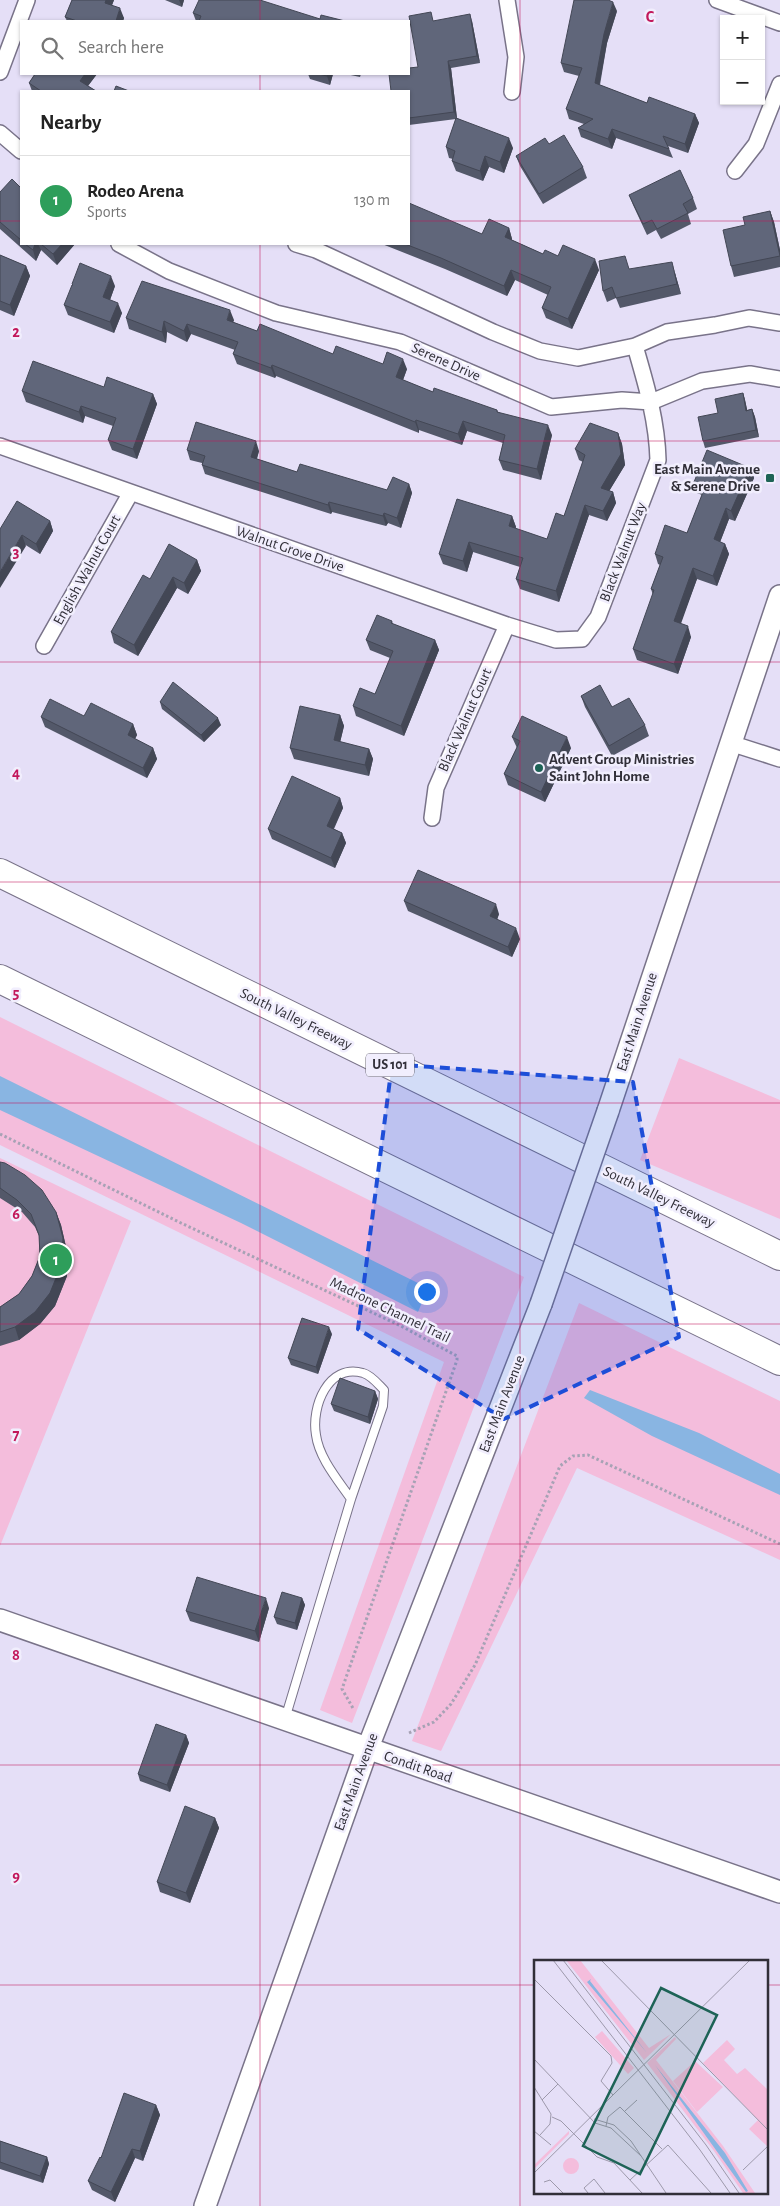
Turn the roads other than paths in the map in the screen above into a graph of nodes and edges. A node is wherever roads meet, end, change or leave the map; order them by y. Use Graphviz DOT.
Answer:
graph roads {
  1 [pos="26,0"];
  2 [pos="507,0"];
  3 [pos="717,0"];
  4 [pos="780,23"];
  5 [pos="0,72"];
  6 [pos="780,84"];
  7 [pos="512,92"];
  8 [pos="0,133"];
  9 [pos="20,150"];
  10 [pos="735,170"];
  11 [pos="121,245"];
  12 [pos="299,245"];
  13 [pos="780,323"];
  14 [pos="635,346"];
  15 [pos="780,379"];
  16 [pos="651,402"];
  17 [pos="0,446"];
  18 [pos="130,494"];
  19 [pos="778,606"];
  20 [pos="507,625"];
  21 [pos="582,639"];
  22 [pos="44,646"];
  23 [pos="730,743"];
  24 [pos="780,759"];
  25 [pos="432,818"];
  26 [pos="0,873"];
  27 [pos="0,979"];
  28 [pos="780,1256"];
  29 [pos="780,1361"];
  30 [pos="350,1499"];
  31 [pos="0,1620"];
  32 [pos="284,1720"];
  33 [pos="367,1750"];
  34 [pos="780,1892"];
  35 [pos="205,2206"];
  1 -- 5 [label="street"];
  2 -- 7 [label="street"];
  3 -- 4 [label="street"];
  6 -- 10 [label="street"];
  8 -- 9 [label="street"];
  11 -- 16 [label="street, Serene Drive"];
  12 -- 14 [label="street"];
  13 -- 14 [label="street"];
  14 -- 16 [label="street, Black Walnut Way"];
  15 -- 16 [label="street, Serene Drive"];
  16 -- 21 [label="street, Black Walnut Way"];
  17 -- 18 [label="street, Walnut Grove Drive"];
  18 -- 20 [label="street, Walnut Grove Drive"];
  18 -- 22 [label="street, English Walnut Court"];
  19 -- 23 [label="street, East Main Avenue"];
  20 -- 21 [label="street, Walnut Grove Drive"];
  20 -- 25 [label="street, Black Walnut Court"];
  23 -- 24 [label="street"];
  23 -- 33 [label="street, East Main Avenue, bridge"];
  26 -- 28 [label="highway, South Valley Freeway / US 101"];
  27 -- 29 [label="highway"];
  30 -- 30 [label="lane"];
  30 -- 32 [label="lane"];
  31 -- 32 [label="street, Condit Road"];
  32 -- 33 [label="street, Condit Road"];
  33 -- 34 [label="street, Condit Road"];
  33 -- 35 [label="street, East Main Avenue"];
}
